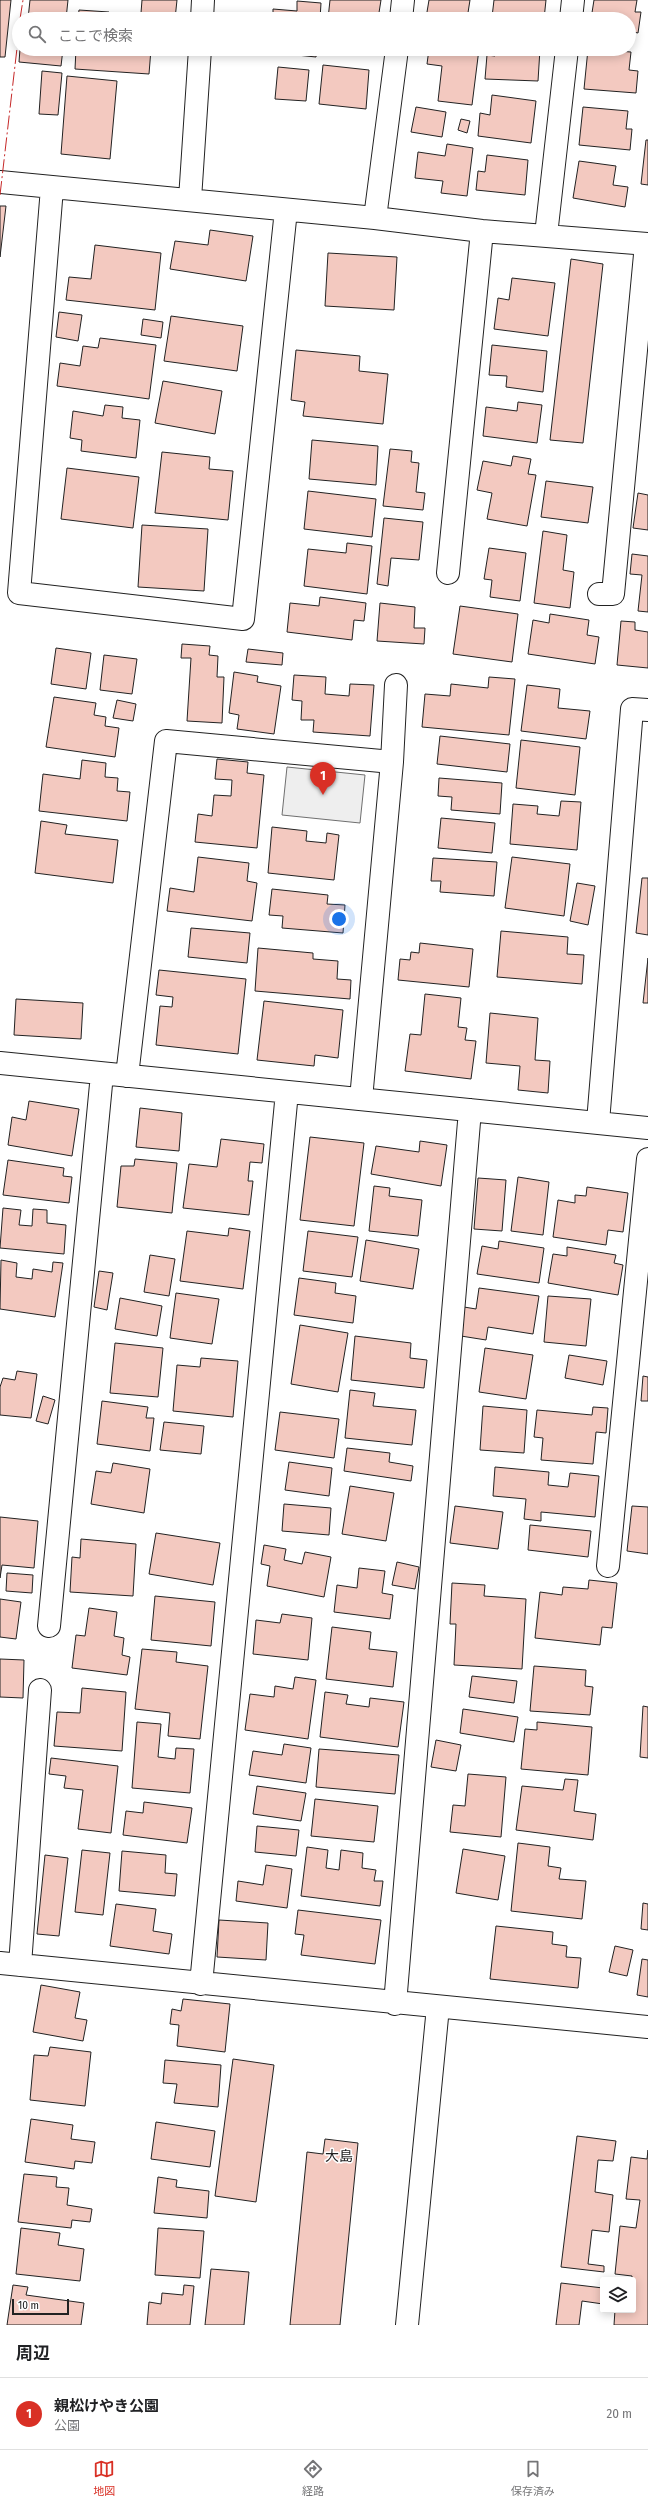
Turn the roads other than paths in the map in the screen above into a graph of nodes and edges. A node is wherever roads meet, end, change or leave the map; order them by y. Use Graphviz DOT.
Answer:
graph roads {
  1 [pos="204,0"];
  2 [pos="403,0"];
  3 [pos="573,0"];
  4 [pos="203,12"];
  5 [pos="402,12"];
  6 [pos="572,12"];
  7 [pos="200,56"];
  8 [pos="396,56"];
  9 [pos="567,56"];
  10 [pos="0,182"];
  11 [pos="52,188"];
  12 [pos="190,199"];
  13 [pos="286,210"];
  14 [pos="375,218"];
  15 [pos="482,231"];
  16 [pos="546,235"];
  17 [pos="647,244"];
  18 [pos="448,573"];
  19 [pos="598,594"];
  20 [pos="396,685"];
  21 [pos="648,710"];
  22 [pos="392,762"];
  23 [pos="0,1063"];
  24 [pos="102,1074"];
  25 [pos="127,1076"];
  26 [pos="286,1092"];
  27 [pos="361,1099"];
  28 [pos="470,1110"];
  29 [pos="598,1122"];
  30 [pos="648,1128"];
  31 [pos="648,1159"];
  32 [pos="608,1566"];
  33 [pos="49,1626"];
  34 [pos="40,1690"];
  35 [pos="10,1964"];
  36 [pos="201,1984"];
  37 [pos="394,2004"];
  38 [pos="438,2007"];
  39 [pos="648,2027"];
  40 [pos="407,2325"];
  1 -- 4 [label="street"];
  2 -- 5 [label="street"];
  3 -- 6 [label="street"];
  7 -- 12 [label="street"];
  8 -- 14 [label="street"];
  9 -- 16 [label="street"];
  10 -- 11 [label="street"];
  11 -- 12 [label="street"];
  11 -- 13 [label="street"];
  12 -- 13 [label="street"];
  13 -- 14 [label="street"];
  14 -- 15 [label="street"];
  15 -- 16 [label="street"];
  15 -- 18 [label="street"];
  16 -- 17 [label="street"];
  17 -- 19 [label="street"];
  20 -- 22 [label="street"];
  21 -- 29 [label="street"];
  22 -- 25 [label="street"];
  22 -- 27 [label="street"];
  23 -- 24 [label="street"];
  24 -- 25 [label="street"];
  24 -- 33 [label="street"];
  25 -- 26 [label="street"];
  26 -- 27 [label="street"];
  26 -- 36 [label="street"];
  27 -- 28 [label="street"];
  28 -- 29 [label="street"];
  28 -- 37 [label="street"];
  29 -- 30 [label="street"];
  31 -- 32 [label="street"];
  34 -- 35 [label="street"];
  35 -- 36 [label="street"];
  36 -- 37 [label="street"];
  37 -- 38 [label="street"];
  38 -- 39 [label="street"];
  38 -- 40 [label="street"];
}
